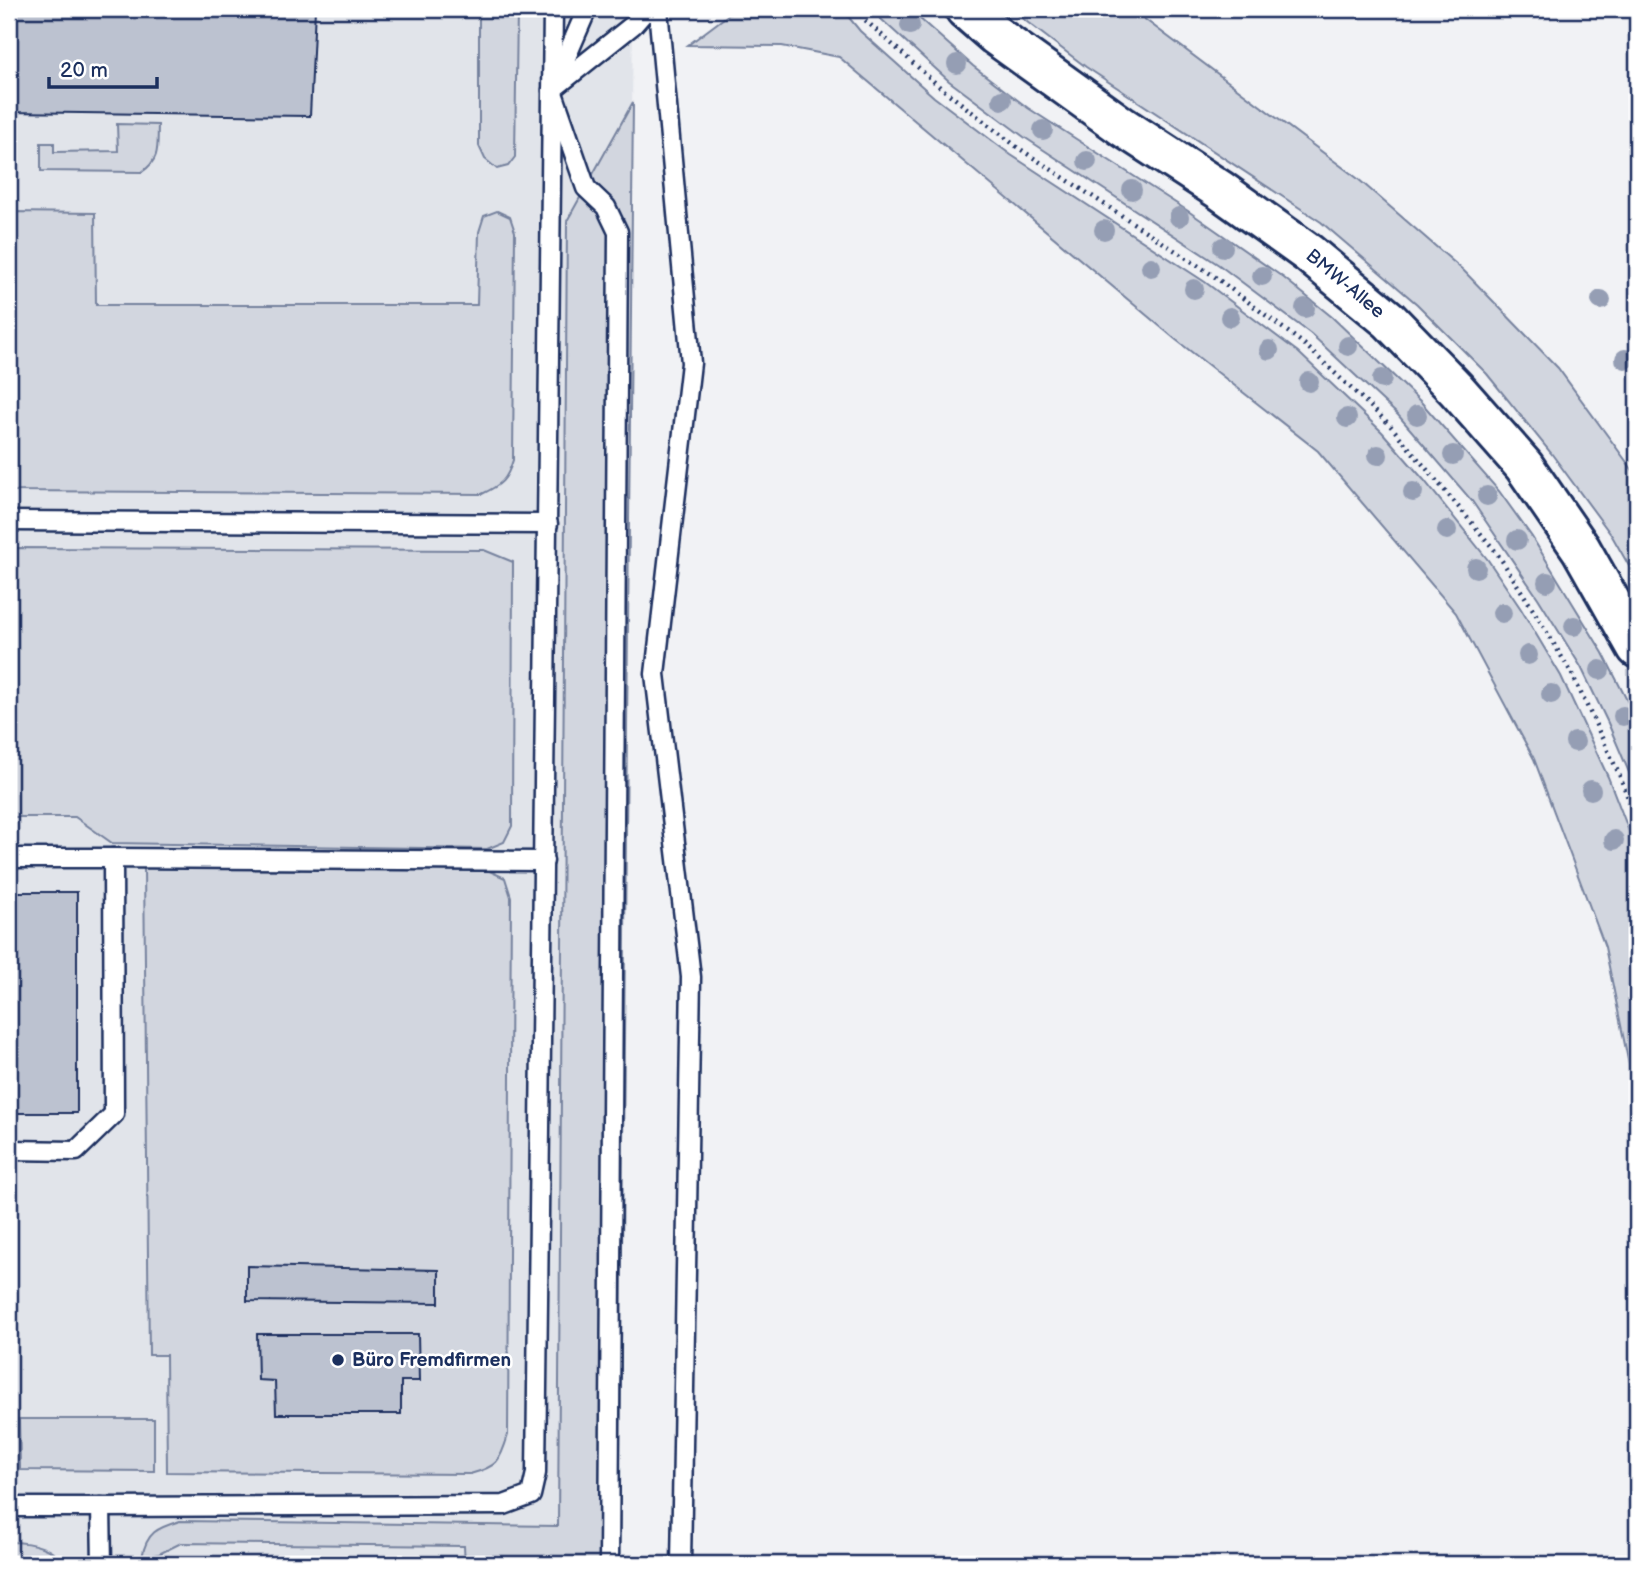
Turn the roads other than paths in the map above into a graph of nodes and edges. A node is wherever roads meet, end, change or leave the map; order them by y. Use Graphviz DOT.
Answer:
graph roads {
  1 [pos="553,9"];
  2 [pos="587,9"];
  3 [pos="647,9"];
  4 [pos="658,9"];
  5 [pos="965,9"];
  6 [pos="552,90"];
  7 [pos="9,521"];
  8 [pos="548,524"];
  9 [pos="1637,648"];
  10 [pos="9,858"];
  11 [pos="113,858"];
  12 [pos="544,862"];
  13 [pos="9,1150"];
  14 [pos="9,1507"];
  15 [pos="101,1507"];
  16 [pos="102,1564"];
  17 [pos="609,1564"];
  18 [pos="681,1564"];
  1 -- 6 [label="lane"];
  2 -- 6 [label="lane"];
  3 -- 6 [label="lane"];
  4 -- 18 [label="lane"];
  5 -- 9 [label="main road, BMW-Allee"];
  6 -- 8 [label="lane"];
  6 -- 17 [label="lane"];
  7 -- 8 [label="lane"];
  8 -- 12 [label="lane"];
  10 -- 11 [label="lane"];
  11 -- 12 [label="lane"];
  11 -- 13 [label="lane"];
  12 -- 15 [label="lane"];
  14 -- 15 [label="lane"];
  15 -- 16 [label="lane"];
}
